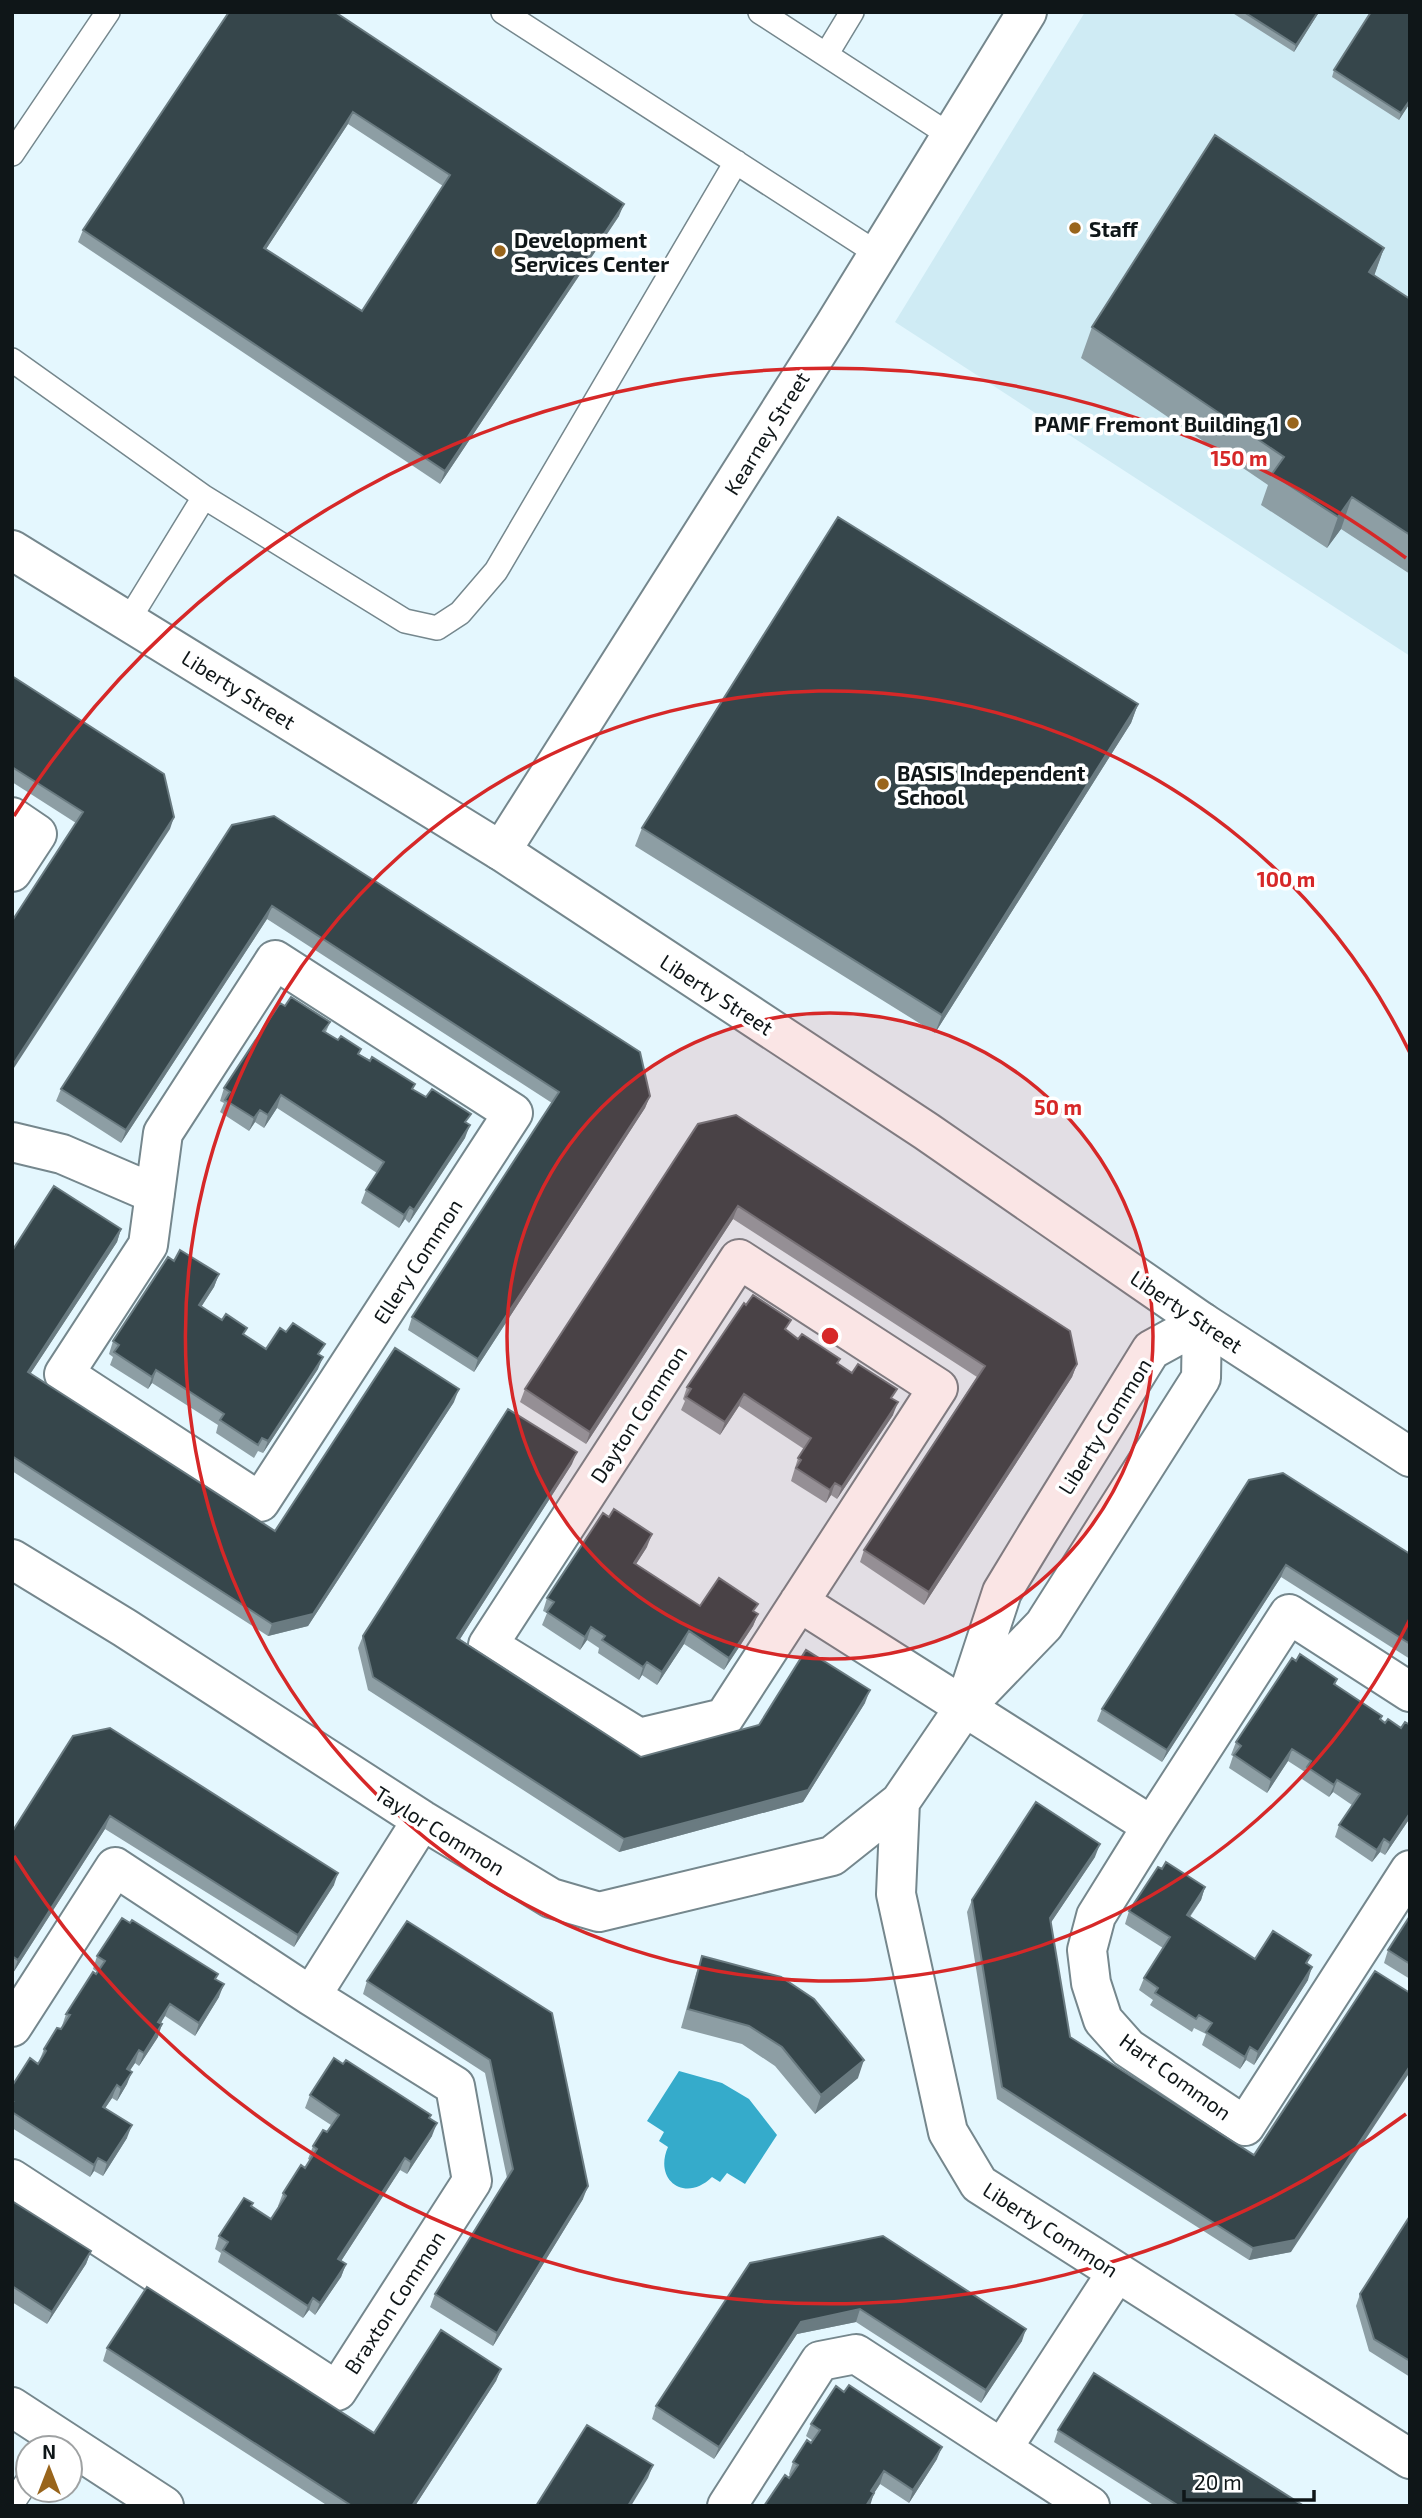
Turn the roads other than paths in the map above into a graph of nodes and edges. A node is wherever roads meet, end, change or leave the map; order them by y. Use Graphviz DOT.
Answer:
graph roads {
  1 [pos="107,12"];
  2 [pos="503,12"];
  3 [pos="760,12"];
  4 [pos="852,12"];
  5 [pos="1027,12"];
  6 [pos="826,55"];
  7 [pos="951,136"];
  8 [pos="12,153"];
  9 [pos="736,162"];
  10 [pos="878,254"];
  11 [pos="12,360"];
  12 [pos="204,497"];
  13 [pos="12,550"];
  14 [pos="128,621"];
  15 [pos="12,817"];
  16 [pos="501,851"];
  17 [pos="12,872"];
  18 [pos="12,1142"];
  19 [pos="155,1194"];
  20 [pos="1202,1322"];
  21 [pos="1410,1457"];
  22 [pos="1039,1531"];
  23 [pos="12,1559"];
  24 [pos="1085,1559"];
  25 [pos="799,1602"];
  26 [pos="1410,1692"];
  27 [pos="964,1708"];
  28 [pos="900,1802"];
  29 [pos="422,1820"];
  30 [pos="1152,1826"];
  31 [pos="1410,1870"];
  32 [pos="312,1996"];
  33 [pos="12,2027"];
  34 [pos="12,2179"];
  35 [pos="1117,2273"];
  36 [pos="12,2407"];
  37 [pos="43,2434"];
  38 [pos="1002,2449"];
  39 [pos="1410,2459"];
  40 [pos="84,2460"];
  41 [pos="164,2506"];
  42 [pos="727,2506"];
  43 [pos="1090,2506"];
  1 -- 8 [label="lane"];
  2 -- 9 [label="lane"];
  3 -- 6 [label="lane"];
  4 -- 6 [label="lane"];
  5 -- 7 [label="street, Kearney Street"];
  6 -- 7 [label="lane"];
  7 -- 10 [label="street, Kearney Street"];
  9 -- 10 [label="lane"];
  9 -- 12 [label="lane"];
  10 -- 16 [label="street, Kearney Street"];
  11 -- 12 [label="lane"];
  12 -- 14 [label="lane"];
  13 -- 14 [label="street, Liberty Street"];
  14 -- 16 [label="street, Liberty Street"];
  15 -- 17 [label="street"];
  16 -- 20 [label="street, Liberty Street"];
  18 -- 19 [label="street"];
  19 -- 19 [label="street, Ellery Common"];
  20 -- 21 [label="street, Liberty Street"];
  20 -- 22 [label="street, Liberty Common"];
  20 -- 24 [label="street, Liberty Common"];
  22 -- 24 [label="street"];
  22 -- 27 [label="street, Liberty Common"];
  23 -- 29 [label="street, Taylor Common"];
  24 -- 27 [label="street, Liberty Common"];
  25 -- 25 [label="street, Dayton Common"];
  25 -- 27 [label="street"];
  26 -- 30 [label="street, Hart Common"];
  27 -- 28 [label="street, Liberty Common"];
  27 -- 30 [label="street"];
  28 -- 29 [label="street, Taylor Common"];
  28 -- 35 [label="street, Liberty Common"];
  29 -- 32 [label="street"];
  30 -- 31 [label="street, Hart Common"];
  32 -- 33 [label="street, Braxton Common"];
  32 -- 34 [label="street, Braxton Common"];
  35 -- 38 [label="street"];
  35 -- 39 [label="street, Liberty Common"];
  36 -- 37 [label="street"];
  38 -- 42 [label="street"];
  38 -- 43 [label="street"];
  40 -- 41 [label="street"];
}
